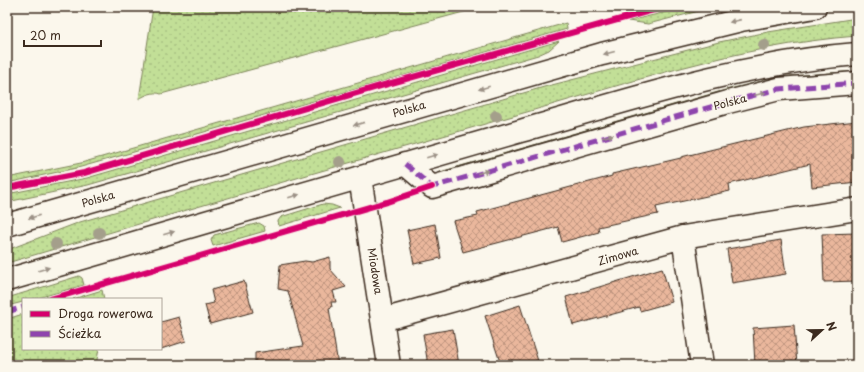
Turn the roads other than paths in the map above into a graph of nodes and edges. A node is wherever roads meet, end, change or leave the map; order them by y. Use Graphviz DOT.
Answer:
graph roads {
  1 [pos="815,7"];
  2 [pos="857,54"];
  3 [pos="857,83"];
  4 [pos="405,164"];
  5 [pos="360,177"];
  6 [pos="857,209"];
  7 [pos="7,225"];
  8 [pos="683,237"];
  9 [pos="7,280"];
  10 [pos="382,320"];
  11 [pos="389,365"];
  12 [pos="702,365"];
  1 -- 7 [label="street, Polska, one-way"];
  4 -- 2 [label="street, one-way"];
  4 -- 3 [label="street, Polska, one-way"];
  4 -- 5 [label="street"];
  9 -- 5 [label="street, one-way"];
  5 -- 10 [label="street, Miodowa"];
  6 -- 8 [label="street, Zimowa"];
  8 -- 10 [label="street, Zimowa"];
  8 -- 12 [label="street"];
  10 -- 11 [label="street, Miodowa"];
}
